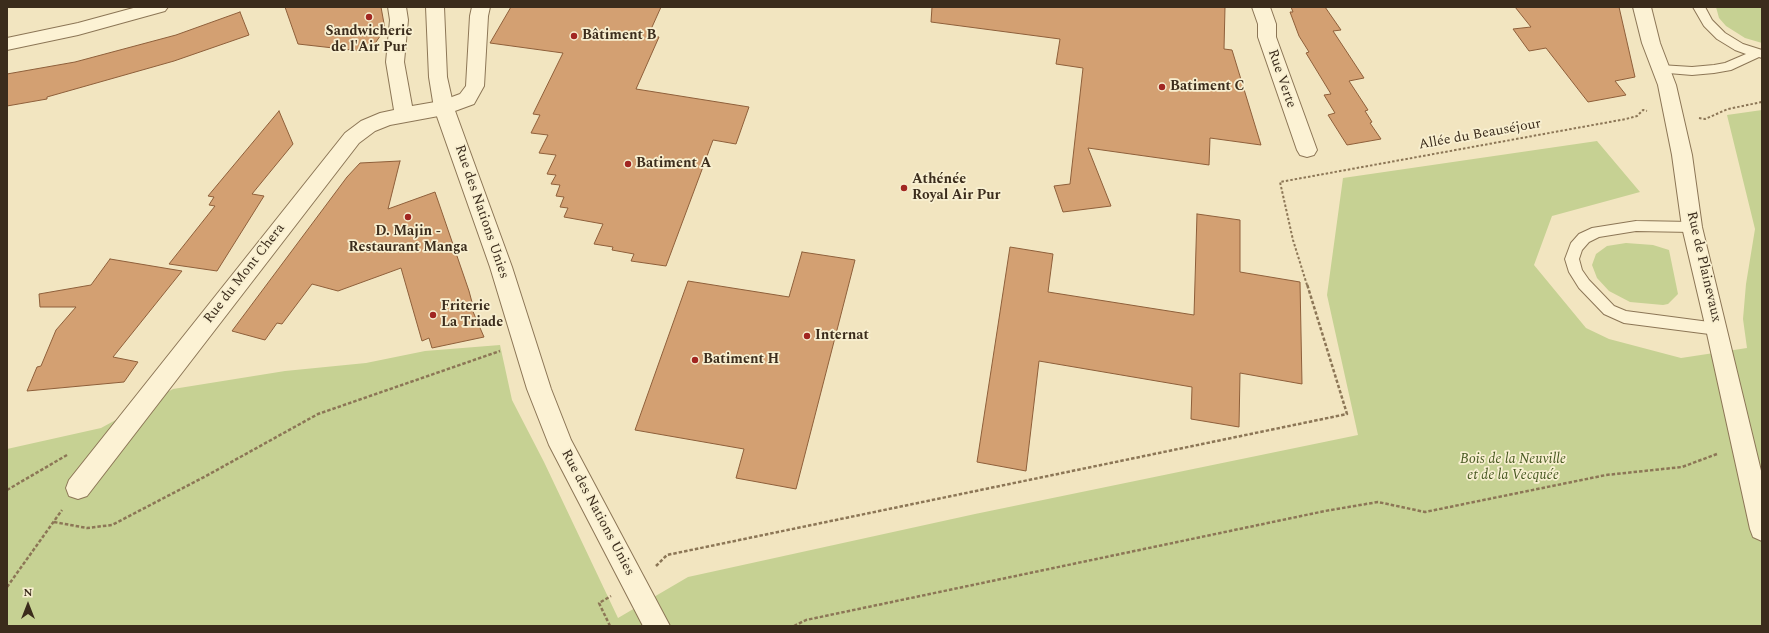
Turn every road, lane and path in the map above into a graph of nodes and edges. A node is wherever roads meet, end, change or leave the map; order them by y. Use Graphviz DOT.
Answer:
graph roads {
  1 [pos="159,7"];
  2 [pos="397,7"];
  3 [pos="435,7"];
  4 [pos="481,7"];
  5 [pos="1261,7"];
  6 [pos="1642,7"];
  7 [pos="1699,7"];
  8 [pos="7,44"];
  9 [pos="1760,54"];
  10 [pos="1660,69"];
  11 [pos="1762,102"];
  12 [pos="444,108"];
  13 [pos="1643,110"];
  14 [pos="404,114"];
  15 [pos="1704,119"];
  16 [pos="1307,150"];
  17 [pos="1692,228"];
  18 [pos="1717,329"];
  19 [pos="524,342"];
  20 [pos="1742,444"];
  21 [pos="78,488"];
  22 [pos="54,522"];
  23 [pos="1762,529"];
  24 [pos="655,567"];
  25 [pos="7,588"];
  26 [pos="599,603"];
  27 [pos="610,626"];
  28 [pos="657,626"];
  29 [pos="794,626"];
  1 -- 8 [label="street"];
  2 -- 14 [label="street"];
  3 -- 12 [label="street, Rue des Nations Unies"];
  4 -- 12 [label="street, Rue du Mont Chera"];
  5 -- 16 [label="street, Rue Verte"];
  6 -- 10 [label="street, Rue de Plainevaux"];
  7 -- 9 [label="lane"];
  9 -- 10 [label="lane"];
  10 -- 17 [label="street, Rue de Plainevaux"];
  11 -- 15 [label="path"];
  12 -- 14 [label="street, Rue du Mont Chera"];
  12 -- 19 [label="street, Rue des Nations Unies"];
  13 -- 24 [label="path, Allée du Beauséjour"];
  14 -- 21 [label="street, Rue du Mont Chera"];
  17 -- 18 [label="street, Rue de Plainevaux"];
  17 -- 18 [label="lane"];
  18 -- 20 [label="street, Rue de Plainevaux"];
  19 -- 22 [label="path"];
  19 -- 28 [label="street, Rue des Nations Unies"];
  20 -- 23 [label="street, Rue de Plainevaux"];
  20 -- 29 [label="path"];
  21 -- 22 [label="path"];
  22 -- 25 [label="path"];
  26 -- 27 [label="path"];
}
